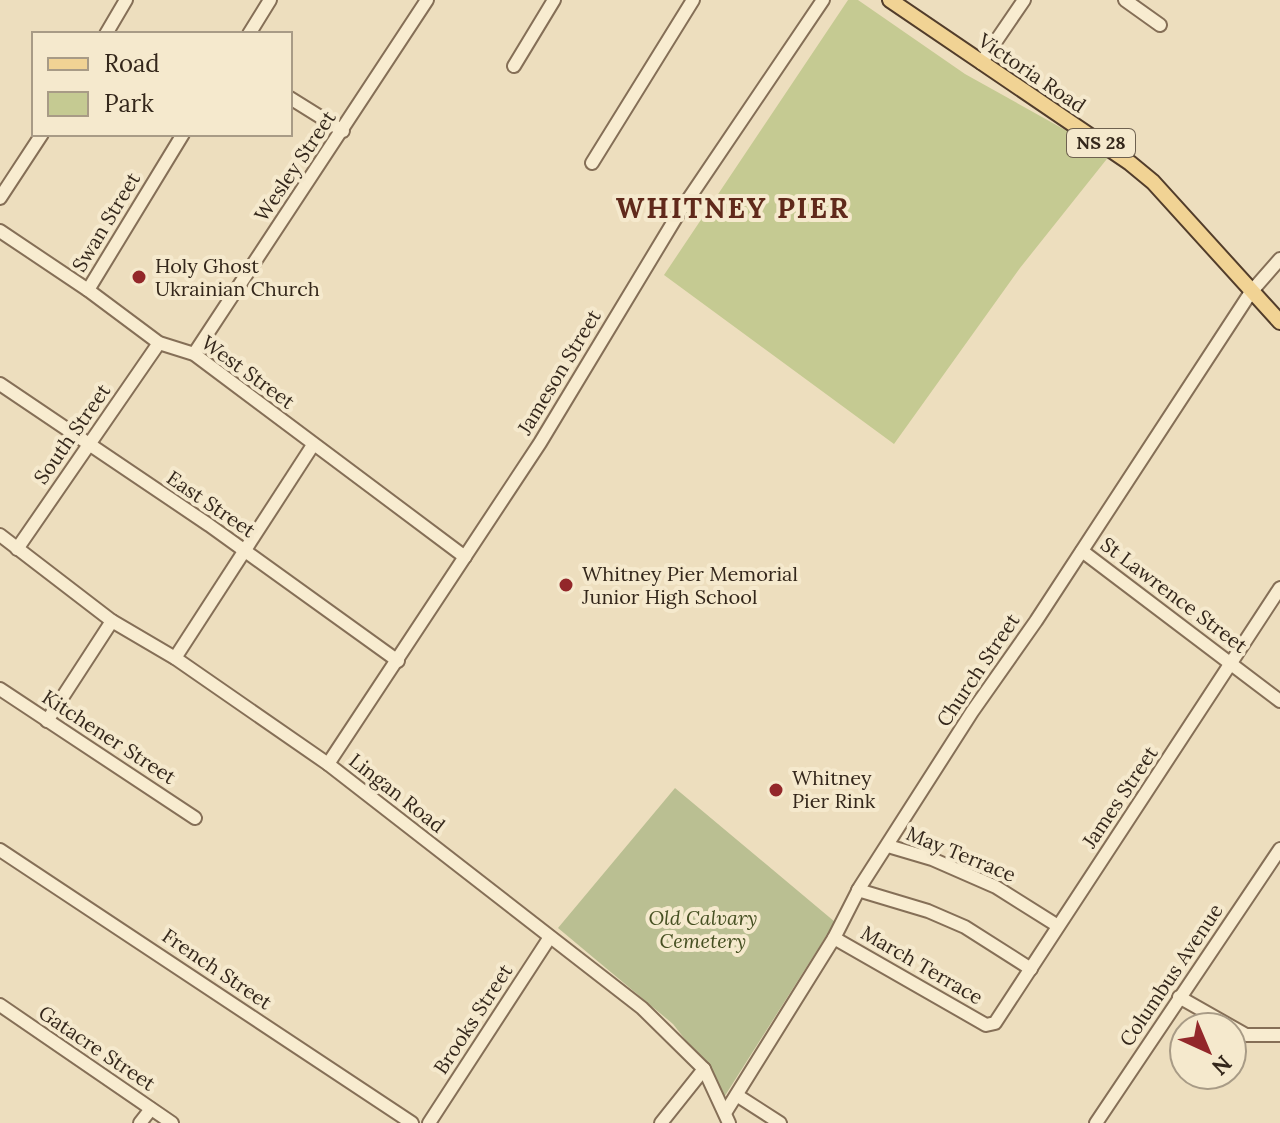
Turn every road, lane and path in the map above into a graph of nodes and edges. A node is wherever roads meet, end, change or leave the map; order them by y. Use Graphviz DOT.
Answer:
graph roads {
  1 [pos="126,0"];
  2 [pos="270,0"];
  3 [pos="427,0"];
  4 [pos="554,0"];
  5 [pos="693,0"];
  6 [pos="823,0"];
  7 [pos="890,0"];
  8 [pos="1024,0"];
  9 [pos="1125,0"];
  10 [pos="1160,25"];
  11 [pos="107,32"];
  12 [pos="250,32"];
  13 [pos="981,63"];
  14 [pos="514,66"];
  15 [pos="292,99"];
  16 [pos="343,131"];
  17 [pos="41,136"];
  18 [pos="182,136"];
  19 [pos="592,163"];
  20 [pos="0,198"];
  21 [pos="0,231"];
  22 [pos="1280,259"];
  23 [pos="88,290"];
  24 [pos="1251,292"];
  25 [pos="1280,322"];
  26 [pos="159,343"];
  27 [pos="194,354"];
  28 [pos="0,384"];
  29 [pos="90,445"];
  30 [pos="313,445"];
  31 [pos="0,535"];
  32 [pos="17,549"];
  33 [pos="244,551"];
  34 [pos="1082,551"];
  35 [pos="465,557"];
  36 [pos="1280,588"];
  37 [pos="112,621"];
  38 [pos="175,658"];
  39 [pos="398,661"];
  40 [pos="1231,664"];
  41 [pos="0,689"];
  42 [pos="1280,701"];
  43 [pos="47,721"];
  44 [pos="328,764"];
  45 [pos="195,818"];
  46 [pos="888,846"];
  47 [pos="1280,849"];
  48 [pos="0,850"];
  49 [pos="858,890"];
  50 [pos="1058,926"];
  51 [pos="550,937"];
  52 [pos="834,938"];
  53 [pos="1031,969"];
  54 [pos="1179,997"];
  55 [pos="0,1005"];
  56 [pos="990,1025"];
  57 [pos="1280,1035"];
  58 [pos="704,1069"];
  59 [pos="738,1096"];
  60 [pos="151,1109"];
  61 [pos="727,1118"];
  62 [pos="140,1123"];
  63 [pos="172,1123"];
  64 [pos="412,1123"];
  65 [pos="429,1123"];
  66 [pos="661,1123"];
  67 [pos="780,1123"];
  68 [pos="1096,1123"];
  1 -- 11 [label="street"];
  2 -- 12 [label="street"];
  3 -- 16 [label="street, Wesley Street"];
  4 -- 14 [label="street"];
  5 -- 19 [label="street"];
  6 -- 35 [label="street, Jameson Street"];
  7 -- 13 [label="main road, Victoria Road / NS 28"];
  8 -- 13 [label="street"];
  9 -- 10 [label="street"];
  13 -- 24 [label="main road, Victoria Road / NS 28"];
  15 -- 16 [label="street"];
  16 -- 27 [label="street, Wesley Street"];
  17 -- 20 [label="street"];
  18 -- 23 [label="street, Swan Street"];
  21 -- 23 [label="street, West Street"];
  22 -- 24 [label="street, Church Street"];
  23 -- 26 [label="street, West Street"];
  24 -- 25 [label="main road, Victoria Road / NS 28"];
  24 -- 34 [label="street, Church Street"];
  26 -- 27 [label="street, West Street"];
  26 -- 29 [label="street, South Street"];
  27 -- 30 [label="street, West Street"];
  28 -- 29 [label="street, East Street"];
  29 -- 32 [label="street, South Street"];
  29 -- 33 [label="street, East Street"];
  30 -- 33 [label="street"];
  30 -- 35 [label="street, West Street"];
  31 -- 32 [label="street, Lingan Road"];
  32 -- 37 [label="street, Lingan Road"];
  33 -- 38 [label="street"];
  33 -- 39 [label="street, East Street"];
  34 -- 40 [label="street, St Lawrence Street"];
  34 -- 46 [label="street, Church Street"];
  35 -- 39 [label="street, Jameson Street"];
  36 -- 40 [label="street, James Street"];
  37 -- 38 [label="street, Lingan Road"];
  37 -- 43 [label="street"];
  38 -- 44 [label="street, Lingan Road"];
  39 -- 44 [label="street, Jameson Street"];
  40 -- 42 [label="street, St Lawrence Street"];
  40 -- 50 [label="street, James Street"];
  41 -- 43 [label="street, Kitchener Street"];
  43 -- 45 [label="street, Kitchener Street"];
  44 -- 51 [label="street, Lingan Road"];
  46 -- 49 [label="street, Church Street"];
  46 -- 50 [label="street, May Terrace"];
  47 -- 54 [label="street, Columbus Avenue"];
  48 -- 64 [label="street, French Street"];
  49 -- 52 [label="street, Church Street"];
  49 -- 53 [label="street"];
  50 -- 53 [label="street, James Street"];
  51 -- 58 [label="street, Lingan Road"];
  51 -- 65 [label="street, Brooks Street"];
  52 -- 56 [label="street, March Terrace"];
  52 -- 59 [label="street, Church Street"];
  53 -- 56 [label="street, James Street"];
  54 -- 57 [label="street"];
  54 -- 68 [label="street, Columbus Avenue"];
  55 -- 60 [label="street, Gatacre Street"];
  58 -- 61 [label="street, Lingan Road"];
  58 -- 66 [label="street"];
  59 -- 61 [label="street, Church Street"];
  59 -- 67 [label="street"];
  60 -- 62 [label="street"];
  60 -- 63 [label="street, Gatacre Street"];
}
